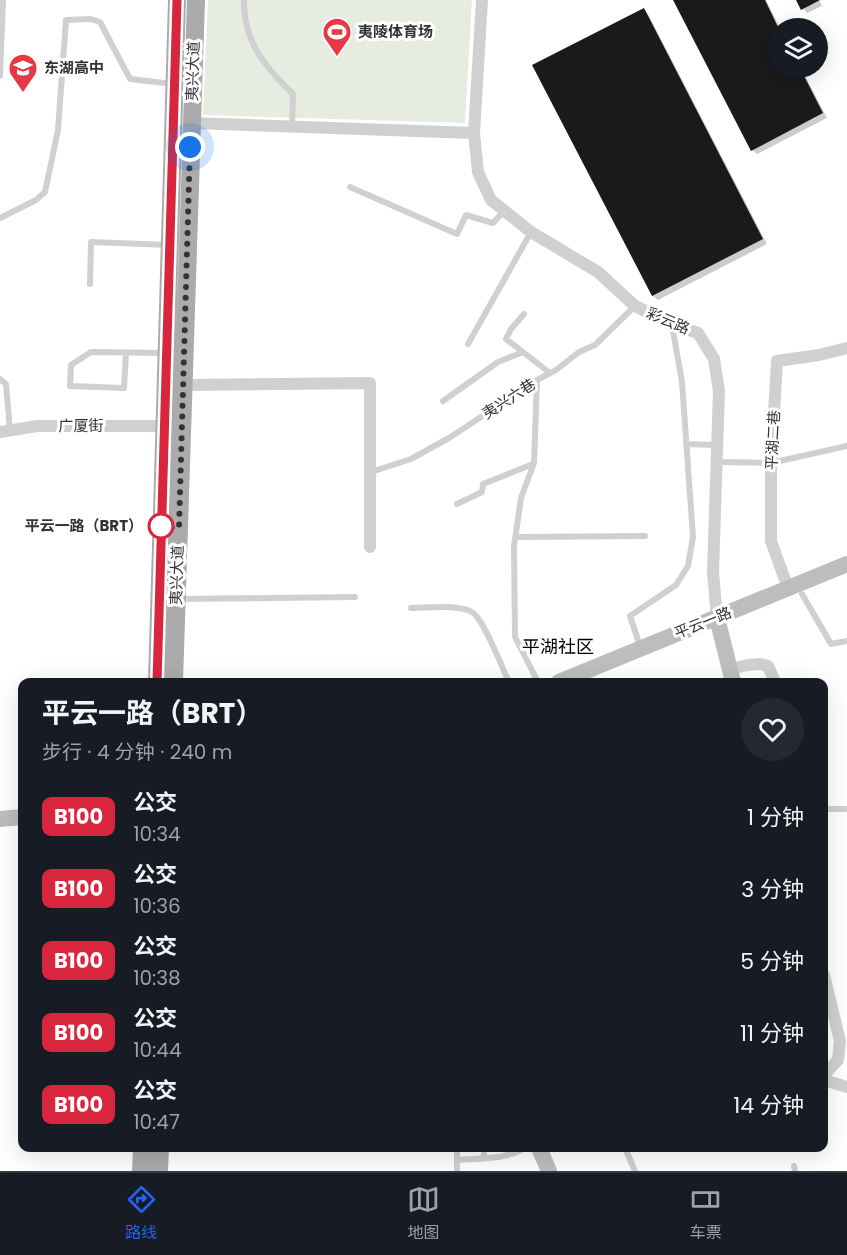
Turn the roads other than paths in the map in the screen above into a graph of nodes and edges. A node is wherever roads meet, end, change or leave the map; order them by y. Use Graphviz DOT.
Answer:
graph roads {
  1 [pos="3,0"];
  2 [pos="177,0"];
  3 [pos="196,0"];
  4 [pos="244,0"];
  5 [pos="482,0"];
  6 [pos="0,76"];
  7 [pos="175,84"];
  8 [pos="191,123"];
  9 [pos="292,128"];
  10 [pos="474,133"];
  11 [pos="350,187"];
  12 [pos="505,211"];
  13 [pos="0,218"];
  14 [pos="531,232"];
  15 [pos="170,245"];
  16 [pos="90,284"];
  17 [pos="635,306"];
  18 [pos="524,314"];
  19 [pos="672,324"];
  20 [pos="468,344"];
  21 [pos="847,348"];
  22 [pos="523,352"];
  23 [pos="126,353"];
  24 [pos="166,353"];
  25 [pos="550,373"];
  26 [pos="0,379"];
  27 [pos="537,380"];
  28 [pos="183,385"];
  29 [pos="443,401"];
  30 [pos="163,426"];
  31 [pos="5,431"];
  32 [pos="686,444"];
  33 [pos="717,445"];
  34 [pos="847,446"];
  35 [pos="717,462"];
  36 [pos="534,463"];
  37 [pos="771,463"];
  38 [pos="370,472"];
  39 [pos="457,504"];
  40 [pos="645,536"];
  41 [pos="516,537"];
  42 [pos="370,547"];
  43 [pos="847,564"];
  44 [pos="847,576"];
  45 [pos="795,591"];
  46 [pos="355,597"];
  47 [pos="177,599"];
  48 [pos="411,608"];
  49 [pos="718,622"];
  50 [pos="847,641"];
  51 [pos="641,649"];
  52 [pos="731,676"];
  53 [pos="157,678"];
  54 [pos="174,678"];
  55 [pos="507,678"];
  56 [pos="536,678"];
  57 [pos="569,678"];
  58 [pos="592,678"];
  59 [pos="773,678"];
  60 [pos="18,808"];
  61 [pos="828,809"];
  62 [pos="847,809"];
  63 [pos="0,810"];
  64 [pos="18,817"];
  65 [pos="0,819"];
  66 [pos="828,992"];
  67 [pos="828,1071"];
  68 [pos="828,1081"];
  69 [pos="847,1087"];
  70 [pos="142,1152"];
  71 [pos="160,1152"];
  72 [pos="457,1152"];
  73 [pos="484,1152"];
  74 [pos="518,1152"];
  75 [pos="540,1152"];
  76 [pos="627,1152"];
  77 [pos="484,1158"];
  78 [pos="457,1160"];
  79 [pos="141,1171"];
  80 [pos="159,1171"];
  81 [pos="457,1171"];
  82 [pos="549,1171"];
  83 [pos="635,1171"];
  1 -- 6 [label="lane"];
  2 -- 7 [label="main road, 夷兴大道"];
  3 -- 8 [label="main road, 夷兴大道"];
  4 -- 9 [label="lane"];
  5 -- 10 [label="street, 彩云路"];
  7 -- 13 [label="lane"];
  7 -- 15 [label="main road, 夷兴大道"];
  8 -- 9 [label="street"];
  8 -- 28 [label="main road, 夷兴大道"];
  9 -- 10 [label="street"];
  10 -- 12 [label="street, 彩云路"];
  11 -- 12 [label="lane"];
  12 -- 14 [label="street, 彩云路"];
  14 -- 17 [label="street, 彩云路"];
  14 -- 20 [label="lane"];
  15 -- 16 [label="lane"];
  15 -- 24 [label="main road, 夷兴大道"];
  17 -- 19 [label="street, 彩云路"];
  17 -- 25 [label="lane, 夷兴六巷"];
  18 -- 22 [label="lane"];
  19 -- 32 [label="lane"];
  19 -- 33 [label="street, 彩云路"];
  21 -- 37 [label="street, 平湖二巷"];
  22 -- 25 [label="lane"];
  22 -- 29 [label="lane"];
  23 -- 23 [label="lane"];
  23 -- 24 [label="lane"];
  24 -- 30 [label="main road, 夷兴大道"];
  25 -- 27 [label="lane, 夷兴六巷"];
  26 -- 31 [label="lane"];
  27 -- 36 [label="lane"];
  27 -- 38 [label="lane, 夷兴六巷"];
  28 -- 38 [label="street"];
  28 -- 47 [label="main road, 夷兴大道"];
  30 -- 31 [label="street, 广厦街"];
  30 -- 53 [label="main road, 夷兴大道"];
  32 -- 33 [label="lane"];
  32 -- 51 [label="lane"];
  33 -- 35 [label="street, 彩云路"];
  34 -- 37 [label="lane"];
  35 -- 37 [label="lane"];
  35 -- 49 [label="street, 彩云路"];
  36 -- 39 [label="lane"];
  36 -- 41 [label="lane"];
  37 -- 45 [label="street, 平湖二巷"];
  38 -- 42 [label="street"];
  40 -- 41 [label="lane"];
  41 -- 56 [label="lane"];
  43 -- 45 [label="main road, 平云一路"];
  44 -- 45 [label="main road, 平云一路"];
  45 -- 49 [label="main road, 平云一路"];
  45 -- 50 [label="lane"];
  46 -- 47 [label="lane"];
  47 -- 54 [label="main road, 夷兴大道"];
  48 -- 55 [label="lane"];
  49 -- 51 [label="main road, 平云一路"];
  49 -- 52 [label="main road"];
  49 -- 58 [label="main road, 平云一路"];
  51 -- 57 [label="main road, 平云一路"];
  52 -- 59 [label="street"];
  60 -- 63 [label="main road"];
  61 -- 62 [label="lane"];
  64 -- 65 [label="main road"];
  66 -- 67 [label="street"];
  68 -- 69 [label="street"];
  70 -- 79 [label="main road"];
  71 -- 80 [label="main road"];
  72 -- 78 [label="lane"];
  73 -- 77 [label="lane"];
  74 -- 77 [label="lane"];
  75 -- 82 [label="main road"];
  76 -- 83 [label="lane"];
  77 -- 78 [label="lane"];
  78 -- 81 [label="lane"];
}
